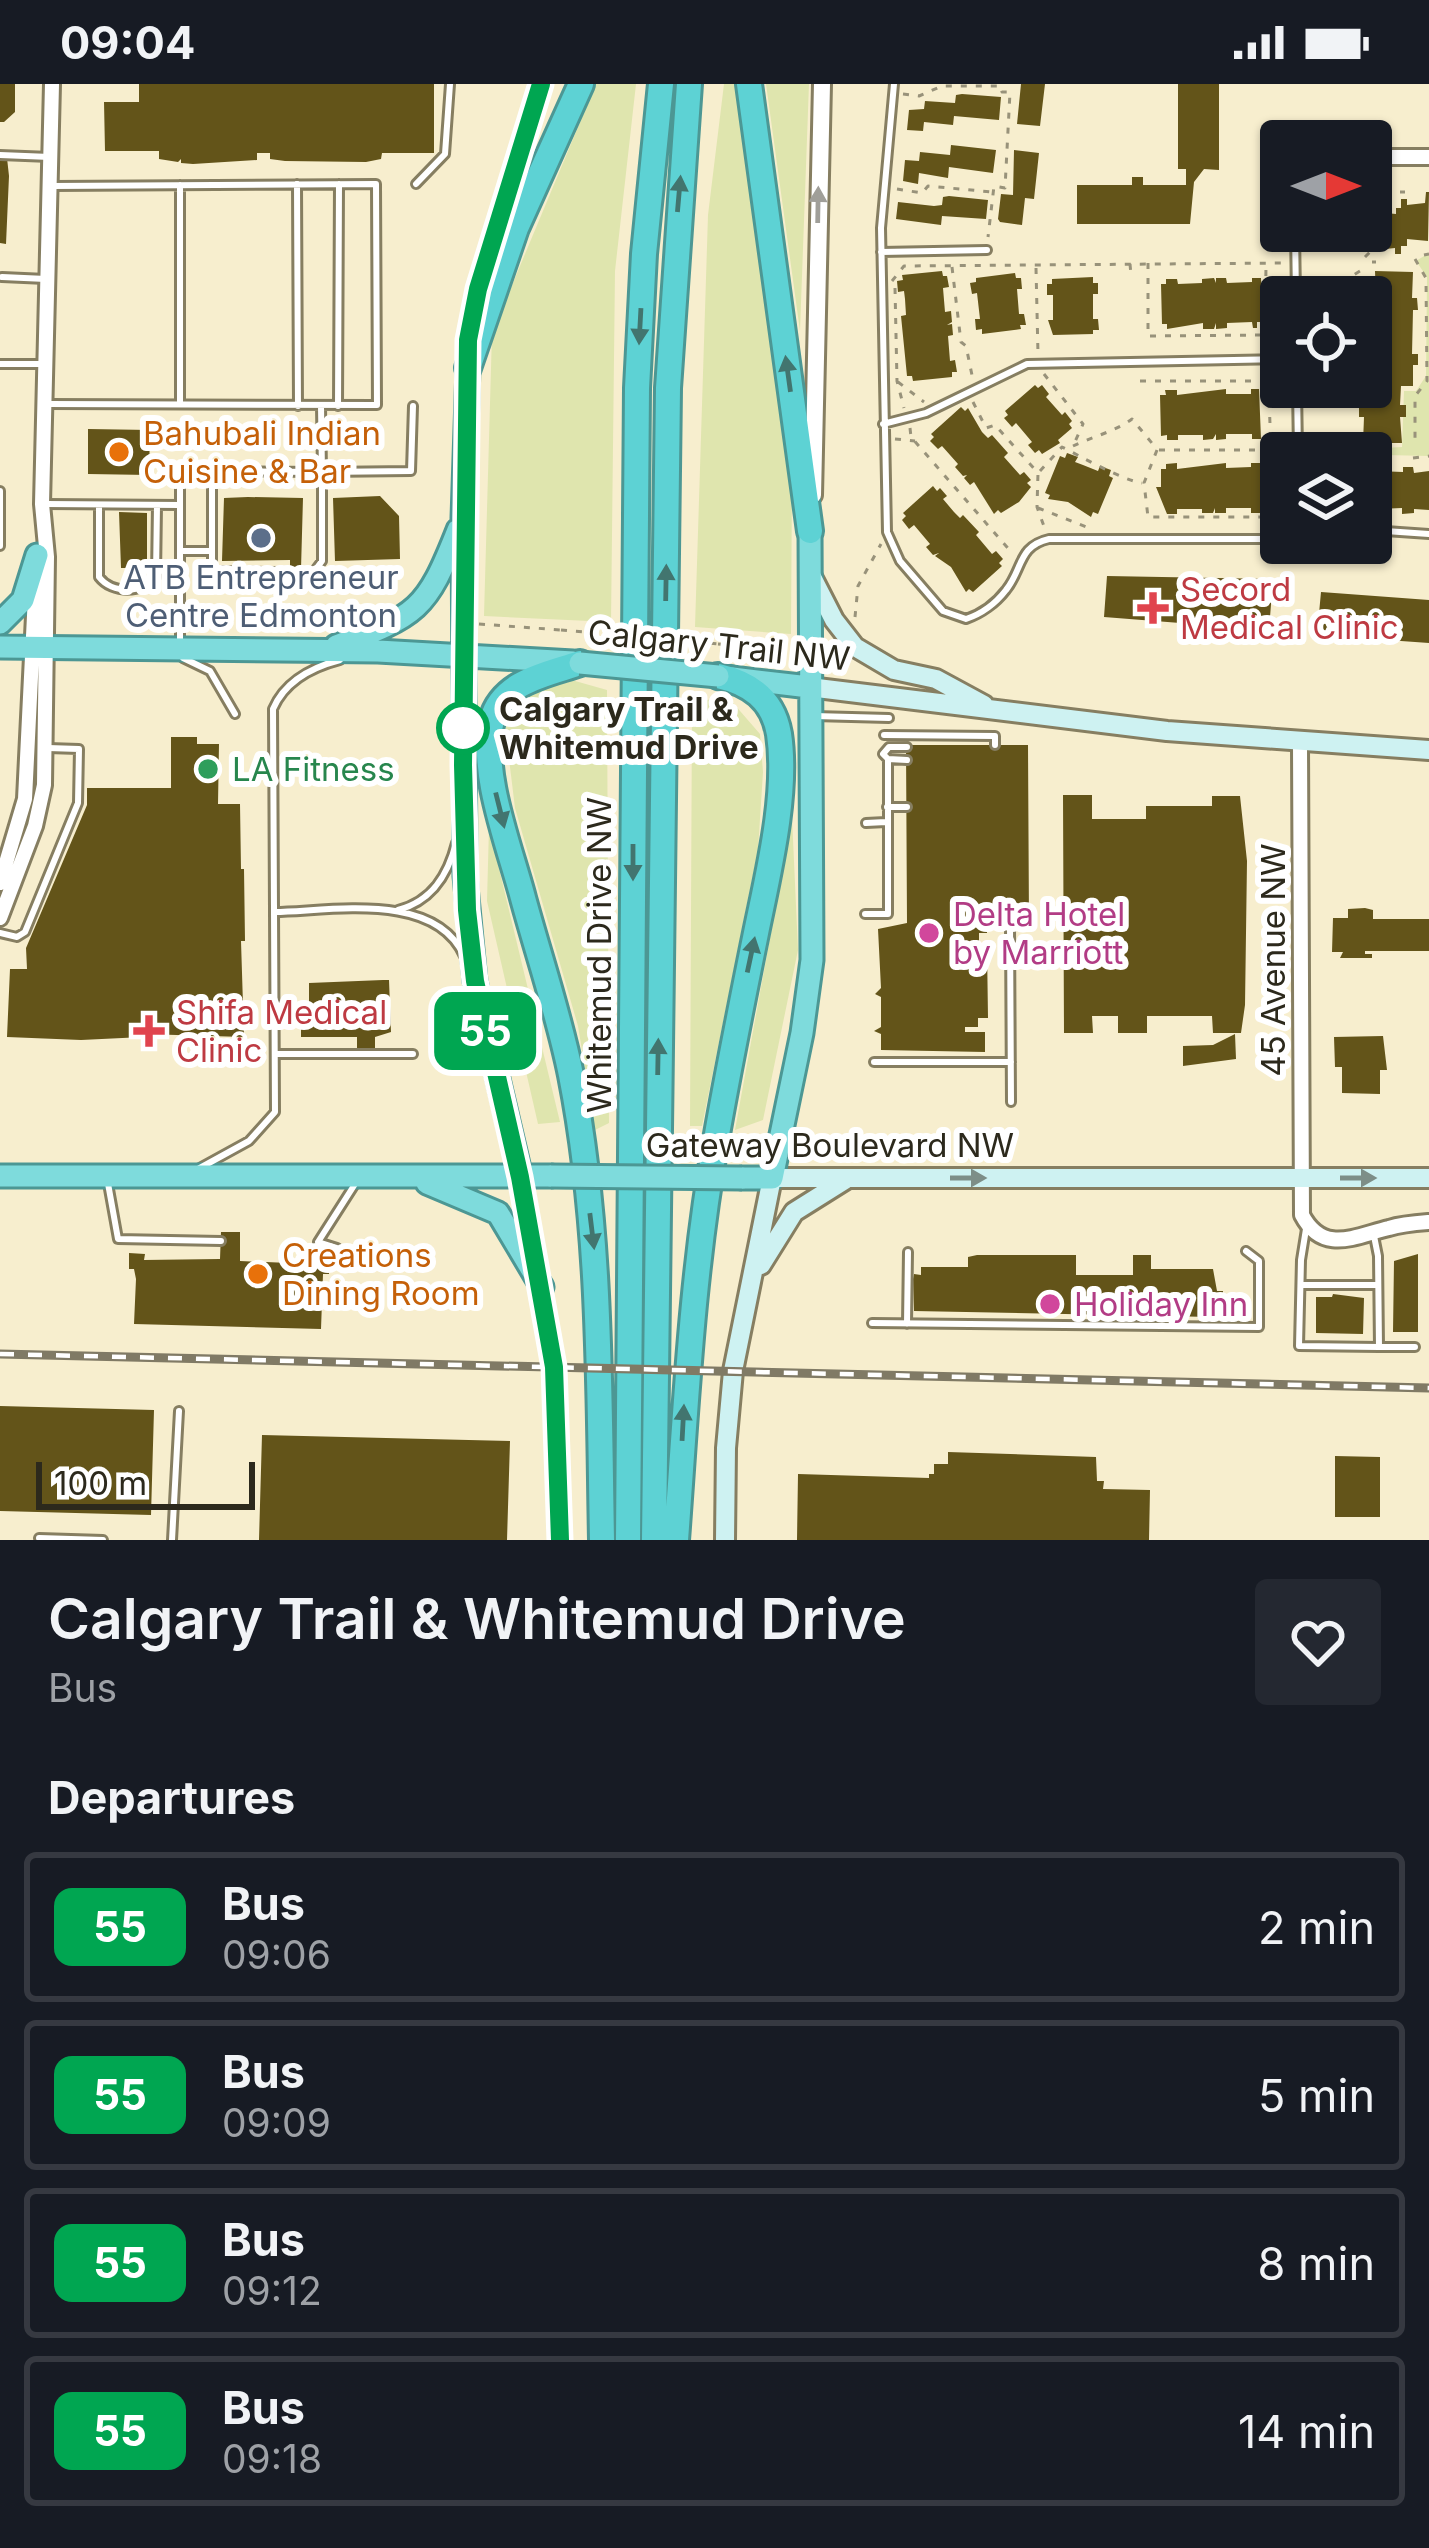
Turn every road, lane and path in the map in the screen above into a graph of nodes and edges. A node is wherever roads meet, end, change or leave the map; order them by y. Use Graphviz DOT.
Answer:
graph roads {
  1 [pos="52,84"];
  2 [pos="450,84"];
  3 [pos="541,84"];
  4 [pos="580,84"];
  5 [pos="661,84"];
  6 [pos="689,84"];
  7 [pos="749,84"];
  8 [pos="822,84"];
  9 [pos="1002,85"];
  10 [pos="894,88"];
  11 [pos="0,155"];
  12 [pos="1392,157"];
  13 [pos="1429,157"];
  14 [pos="50,158"];
  15 [pos="297,184"];
  16 [pos="338,184"];
  17 [pos="416,184"];
  18 [pos="180,185"];
  19 [pos="50,186"];
  20 [pos="884,188"];
  21 [pos="993,192"];
  22 [pos="987,250"];
  23 [pos="881,252"];
  24 [pos="1295,252"];
  25 [pos="1370,252"];
  26 [pos="1365,257"];
  27 [pos="1415,260"];
  28 [pos="1130,262"];
  29 [pos="1148,262"];
  30 [pos="1266,262"];
  31 [pos="1295,262"];
  32 [pos="952,266"];
  33 [pos="1036,266"];
  34 [pos="1360,271"];
  35 [pos="1131,275"];
  36 [pos="1266,276"];
  37 [pos="1295,276"];
  38 [pos="1352,276"];
  39 [pos="2,278"];
  40 [pos="47,279"];
  41 [pos="1260,335"];
  42 [pos="1260,359"];
  43 [pos="1040,363"];
  44 [pos="0,364"];
  45 [pos="45,364"];
  46 [pos="468,368"];
  47 [pos="897,381"];
  48 [pos="1140,381"];
  49 [pos="1260,381"];
  50 [pos="974,388"];
  51 [pos="924,402"];
  52 [pos="44,404"];
  53 [pos="180,405"];
  54 [pos="298,406"];
  55 [pos="321,406"];
  56 [pos="338,406"];
  57 [pos="413,406"];
  58 [pos="910,418"];
  59 [pos="883,424"];
  60 [pos="884,439"];
  61 [pos="917,442"];
  62 [pos="1415,443"];
  63 [pos="1072,449"];
  64 [pos="1157,450"];
  65 [pos="1260,450"];
  66 [pos="1429,456"];
  67 [pos="1414,458"];
  68 [pos="212,471"];
  69 [pos="322,472"];
  70 [pos="1038,472"];
  71 [pos="1144,483"];
  72 [pos="0,491"];
  73 [pos="42,504"];
  74 [pos="99,505"];
  75 [pos="157,505"];
  76 [pos="180,505"];
  77 [pos="1037,507"];
  78 [pos="1260,517"];
  79 [pos="463,518"];
  80 [pos="43,528"];
  81 [pos="1089,528"];
  82 [pos="809,531"];
  83 [pos="1392,532"];
  84 [pos="888,535"];
  85 [pos="1429,535"];
  86 [pos="1048,539"];
  87 [pos="1260,539"];
  88 [pos="0,546"];
  89 [pos="180,551"];
  90 [pos="212,551"];
  91 [pos="37,555"];
  92 [pos="1019,561"];
  93 [pos="811,575"];
  94 [pos="0,623"];
  95 [pos="477,623"];
  96 [pos="859,627"];
  97 [pos="0,647"];
  98 [pos="39,647"];
  99 [pos="149,647"];
  100 [pos="180,647"];
  101 [pos="326,650"];
  102 [pos="378,651"];
  103 [pos="800,651"];
  104 [pos="836,652"];
  105 [pos="464,656"];
  106 [pos="835,662"];
  107 [pos="580,663"];
  108 [pos="718,676"];
  109 [pos="808,687"];
  110 [pos="994,710"];
  111 [pos="235,714"];
  112 [pos="809,716"];
  113 [pos="889,718"];
  114 [pos="884,735"];
  115 [pos="1300,743"];
  116 [pos="995,745"];
  117 [pos="907,747"];
  118 [pos="27,748"];
  119 [pos="45,748"];
  120 [pos="1429,750"];
  121 [pos="881,755"];
  122 [pos="907,760"];
  123 [pos="887,807"];
  124 [pos="907,807"];
  125 [pos="463,816"];
  126 [pos="887,822"];
  127 [pos="866,823"];
  128 [pos="0,883"];
  129 [pos="394,911"];
  130 [pos="275,912"];
  131 [pos="866,914"];
  132 [pos="0,918"];
  133 [pos="1010,925"];
  134 [pos="0,933"];
  135 [pos="475,981"];
  136 [pos="276,1054"];
  137 [pos="413,1054"];
  138 [pos="874,1062"];
  139 [pos="1011,1062"];
  140 [pos="1011,1102"];
  141 [pos="0,1176"];
  142 [pos="106,1177"];
  143 [pos="185,1177"];
  144 [pos="361,1177"];
  145 [pos="409,1177"];
  146 [pos="520,1177"];
  147 [pos="851,1177"];
  148 [pos="772,1178"];
  149 [pos="1301,1178"];
  150 [pos="1429,1178"];
  151 [pos="1429,1222"];
  152 [pos="1307,1225"];
  153 [pos="1374,1232"];
  154 [pos="221,1240"];
  155 [pos="337,1248"];
  156 [pos="1246,1251"];
  157 [pos="908,1252"];
  158 [pos="1300,1285"];
  159 [pos="1378,1285"];
  160 [pos="542,1287"];
  161 [pos="872,1323"];
  162 [pos="907,1324"];
  163 [pos="737,1344"];
  164 [pos="1379,1347"];
  165 [pos="1415,1347"];
  166 [pos="179,1411"];
  167 [pos="39,1538"];
  168 [pos="79,1540"];
  169 [pos="103,1540"];
  170 [pos="172,1540"];
  171 [pos="560,1540"];
  172 [pos="602,1540"];
  173 [pos="628,1540"];
  174 [pos="654,1540"];
  175 [pos="676,1540"];
  176 [pos="725,1540"];
  1 -- 14 [label="street"];
  2 -- 17 [label="lane"];
  3 -- 46 [label="street"];
  4 -- 46 [label="highway"];
  5 -- 173 [label="highway, Whitemud Drive NW, one-way"];
  174 -- 6 [label="highway, Whitemud Drive NW, one-way"];
  82 -- 7 [label="highway, one-way"];
  82 -- 8 [label="street, one-way"];
  9 -- 10 [label="path"];
  9 -- 21 [label="path"];
  10 -- 20 [label="lane"];
  11 -- 14 [label="lane"];
  12 -- 13 [label="street"];
  14 -- 19 [label="street"];
  15 -- 16 [label="lane"];
  15 -- 18 [label="lane"];
  15 -- 54 [label="lane"];
  16 -- 56 [label="lane"];
  16 -- 56 [label="lane"];
  18 -- 19 [label="lane"];
  18 -- 53 [label="lane"];
  19 -- 40 [label="street"];
  20 -- 21 [label="path"];
  20 -- 23 [label="lane"];
  21 -- 22 [label="path"];
  22 -- 23 [label="lane"];
  23 -- 59 [label="lane"];
  24 -- 31 [label="lane"];
  25 -- 26 [label="path"];
  27 -- 62 [label="path"];
  28 -- 29 [label="path"];
  28 -- 33 [label="path"];
  28 -- 35 [label="path"];
  29 -- 30 [label="path"];
  29 -- 41 [label="path"];
  30 -- 31 [label="path"];
  30 -- 36 [label="path"];
  31 -- 37 [label="lane"];
  32 -- 33 [label="path"];
  32 -- 47 [label="path"];
  32 -- 50 [label="path"];
  33 -- 43 [label="path"];
  34 -- 38 [label="path"];
  39 -- 40 [label="lane"];
  40 -- 45 [label="street"];
  42 -- 43 [label="lane"];
  43 -- 50 [label="lane"];
  43 -- 63 [label="path"];
  44 -- 45 [label="lane"];
  45 -- 52 [label="street"];
  46 -- 79 [label="highway"];
  47 -- 51 [label="path"];
  47 -- 58 [label="path"];
  48 -- 49 [label="path"];
  50 -- 58 [label="lane"];
  50 -- 70 [label="path"];
  52 -- 53 [label="lane"];
  52 -- 73 [label="street"];
  53 -- 54 [label="lane"];
  54 -- 55 [label="lane"];
  55 -- 56 [label="lane"];
  55 -- 69 [label="lane"];
  57 -- 69 [label="lane"];
  58 -- 59 [label="lane"];
  58 -- 61 [label="path"];
  59 -- 60 [label="lane"];
  60 -- 61 [label="path"];
  60 -- 84 [label="lane"];
  61 -- 92 [label="path"];
  63 -- 64 [label="path"];
  63 -- 70 [label="path"];
  63 -- 71 [label="path"];
  64 -- 65 [label="path"];
  64 -- 71 [label="path"];
  66 -- 67 [label="path"];
  68 -- 69 [label="lane"];
  68 -- 76 [label="lane"];
  68 -- 90 [label="lane"];
  69 -- 90 [label="lane"];
  70 -- 77 [label="path"];
  71 -- 78 [label="path"];
  72 -- 88 [label="lane"];
  73 -- 74 [label="lane"];
  73 -- 80 [label="street"];
  74 -- 75 [label="lane"];
  74 -- 75 [label="lane"];
  75 -- 76 [label="lane"];
  76 -- 89 [label="lane"];
  77 -- 81 [label="path"];
  77 -- 86 [label="path"];
  79 -- 101 [label="highway"];
  79 -- 105 [label="highway"];
  80 -- 91 [label="street"];
  80 -- 98 [label="street"];
  82 -- 93 [label="highway"];
  83 -- 85 [label="lane"];
  84 -- 92 [label="lane"];
  84 -- 96 [label="path"];
  86 -- 87 [label="lane"];
  86 -- 92 [label="lane"];
  89 -- 90 [label="lane"];
  89 -- 100 [label="lane"];
  91 -- 94 [label="highway"];
  91 -- 98 [label="street"];
  93 -- 109 [label="highway"];
  93 -- 110 [label="main road"];
  95 -- 103 [label="path, bridge"];
  97 -- 98 [label="highway, Calgary Trail NW"];
  98 -- 99 [label="highway, Calgary Trail NW"];
  98 -- 118 [label="street"];
  98 -- 119 [label="street"];
  99 -- 100 [label="highway, Calgary Trail NW"];
  99 -- 111 [label="lane"];
  100 -- 101 [label="highway, Calgary Trail NW"];
  101 -- 102 [label="highway, Calgary Trail NW"];
  102 -- 105 [label="highway, Calgary Trail NW"];
  102 -- 130 [label="lane"];
  104 -- 106 [label="path"];
  105 -- 107 [label="highway, Calgary Trail NW"];
  105 -- 125 [label="highway"];
  107 -- 108 [label="highway, Calgary Trail NW, bridge"];
  107 -- 172 [label="highway, one-way"];
  108 -- 109 [label="highway, Calgary Trail NW"];
  175 -- 108 [label="highway, one-way"];
  109 -- 110 [label="main road, Calgary Trail NW"];
  109 -- 112 [label="highway"];
  110 -- 115 [label="main road, Calgary Trail NW"];
  112 -- 113 [label="lane"];
  112 -- 148 [label="highway"];
  114 -- 116 [label="lane"];
  115 -- 120 [label="main road, Calgary Trail NW"];
  115 -- 149 [label="street, 45 Avenue NW"];
  117 -- 121 [label="lane"];
  118 -- 119 [label="lane"];
  118 -- 128 [label="street"];
  119 -- 132 [label="street"];
  119 -- 134 [label="lane"];
  121 -- 122 [label="lane"];
  121 -- 123 [label="lane"];
  123 -- 124 [label="lane"];
  123 -- 126 [label="lane"];
  125 -- 129 [label="lane"];
  125 -- 135 [label="highway"];
  126 -- 127 [label="lane"];
  126 -- 131 [label="lane"];
  129 -- 130 [label="lane"];
  129 -- 135 [label="lane"];
  130 -- 136 [label="lane"];
  133 -- 139 [label="lane"];
  135 -- 146 [label="highway"];
  136 -- 137 [label="lane"];
  136 -- 143 [label="lane"];
  138 -- 139 [label="lane"];
  139 -- 140 [label="lane"];
  141 -- 142 [label="highway, Gateway Boulevard NW"];
  142 -- 143 [label="highway, Gateway Boulevard NW"];
  142 -- 154 [label="lane"];
  143 -- 144 [label="highway, Gateway Boulevard NW"];
  144 -- 145 [label="highway, Gateway Boulevard NW"];
  144 -- 155 [label="lane"];
  145 -- 146 [label="highway, Gateway Boulevard NW"];
  145 -- 160 [label="highway"];
  146 -- 148 [label="highway, Gateway Boulevard NW, bridge"];
  146 -- 160 [label="main road"];
  147 -- 148 [label="main road, Gateway Boulevard NW"];
  147 -- 149 [label="main road, Gateway Boulevard NW, one-way"];
  147 -- 163 [label="main road"];
  148 -- 163 [label="main road"];
  149 -- 150 [label="main road, Gateway Boulevard NW, one-way"];
  149 -- 152 [label="street"];
  151 -- 153 [label="street"];
  152 -- 153 [label="street"];
  152 -- 158 [label="lane"];
  153 -- 159 [label="lane"];
  156 -- 162 [label="lane"];
  157 -- 162 [label="lane"];
  158 -- 159 [label="lane"];
  158 -- 164 [label="lane"];
  159 -- 164 [label="lane"];
  160 -- 171 [label="main road"];
  161 -- 162 [label="lane"];
  163 -- 176 [label="main road"];
  164 -- 165 [label="lane"];
  166 -- 170 [label="lane"];
  167 -- 168 [label="lane"];
  168 -- 169 [label="lane"];
}
